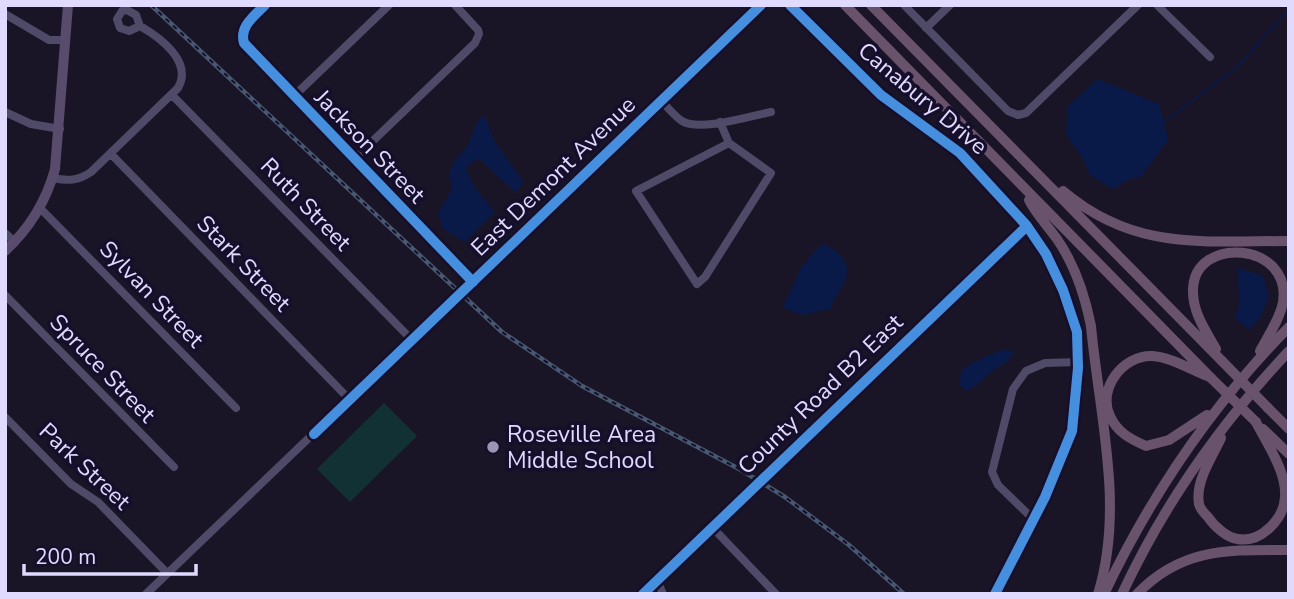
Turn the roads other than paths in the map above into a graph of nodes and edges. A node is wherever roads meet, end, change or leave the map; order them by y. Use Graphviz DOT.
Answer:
graph roads {
  1 [pos="68,5"];
  2 [pos="265,5"];
  3 [pos="389,5"];
  4 [pos="455,5"];
  5 [pos="761,5"];
  6 [pos="790,5"];
  7 [pos="845,5"];
  8 [pos="871,5"];
  9 [pos="904,5"];
  10 [pos="950,5"];
  11 [pos="1138,5"];
  12 [pos="1157,5"];
  13 [pos="5,14"];
  14 [pos="140,26"];
  15 [pos="926,28"];
  16 [pos="66,40"];
  17 [pos="1210,57"];
  18 [pos="172,95"];
  19 [pos="293,97"];
  20 [pos="661,101"];
  21 [pos="5,112"];
  22 [pos="772,112"];
  23 [pos="720,122"];
  24 [pos="60,129"];
  25 [pos="729,143"];
  26 [pos="111,154"];
  27 [pos="354,159"];
  28 [pos="1024,161"];
  29 [pos="52,178"];
  30 [pos="1022,188"];
  31 [pos="40,208"];
  32 [pos="1027,226"];
  33 [pos="5,233"];
  34 [pos="1289,241"];
  35 [pos="15,242"];
  36 [pos="5,251"];
  37 [pos="473,282"];
  38 [pos="5,295"];
  39 [pos="1289,327"];
  40 [pos="412,340"];
  41 [pos="1289,351"];
  42 [pos="1289,360"];
  43 [pos="1222,361"];
  44 [pos="1078,362"];
  45 [pos="1251,366"];
  46 [pos="1209,376"];
  47 [pos="1260,383"];
  48 [pos="350,400"];
  49 [pos="236,408"];
  50 [pos="1270,409"];
  51 [pos="1215,410"];
  52 [pos="5,417"];
  53 [pos="1289,417"];
  54 [pos="1227,422"];
  55 [pos="1258,424"];
  56 [pos="1289,429"];
  57 [pos="1289,454"];
  58 [pos="174,467"];
  59 [pos="1033,519"];
  60 [pos="712,527"];
  61 [pos="1289,550"];
  62 [pos="167,573"];
  63 [pos="657,580"];
  64 [pos="146,594"];
  65 [pos="643,594"];
  66 [pos="663,594"];
  67 [pos="776,594"];
  68 [pos="995,594"];
  69 [pos="1098,594"];
  70 [pos="1104,594"];
  71 [pos="1122,594"];
  72 [pos="1138,594"];
  1 -- 16 [label="main road"];
  2 -- 19 [label="street, Jackson Street"];
  3 -- 19 [label="street"];
  4 -- 27 [label="street"];
  5 -- 20 [label="street, East Demont Avenue"];
  6 -- 32 [label="street, Canabury Drive"];
  7 -- 30 [label="highway"];
  8 -- 28 [label="highway"];
  9 -- 15 [label="street"];
  10 -- 15 [label="street"];
  11 -- 15 [label="street"];
  12 -- 17 [label="street"];
  13 -- 16 [label="street"];
  14 -- 18 [label="street"];
  16 -- 24 [label="main road"];
  18 -- 26 [label="street"];
  18 -- 40 [label="street, Ruth Street"];
  19 -- 27 [label="street, Jackson Street"];
  20 -- 23 [label="street"];
  20 -- 37 [label="street, East Demont Avenue"];
  21 -- 24 [label="street"];
  22 -- 23 [label="street"];
  23 -- 25 [label="street"];
  24 -- 29 [label="main road"];
  25 -- 25 [label="street"];
  26 -- 29 [label="street"];
  26 -- 48 [label="street, Stark Street"];
  27 -- 37 [label="street, Jackson Street"];
  28 -- 34 [label="highway"];
  28 -- 43 [label="highway"];
  29 -- 31 [label="main road"];
  30 -- 46 [label="highway"];
  30 -- 69 [label="highway"];
  31 -- 35 [label="main road"];
  31 -- 49 [label="street, Sylvan Street"];
  32 -- 44 [label="street, Canabury Drive"];
  32 -- 60 [label="street, County Road B2 East"];
  33 -- 35 [label="street"];
  35 -- 36 [label="main road"];
  37 -- 40 [label="street, East Demont Avenue"];
  38 -- 58 [label="street, Spruce Street"];
  39 -- 45 [label="highway"];
  40 -- 48 [label="street, East Demont Avenue"];
  41 -- 47 [label="highway"];
  42 -- 47 [label="highway"];
  43 -- 45 [label="highway"];
  43 -- 50 [label="highway, bridge"];
  44 -- 59 [label="street, Canabury Drive"];
  44 -- 59 [label="street"];
  45 -- 51 [label="highway"];
  46 -- 51 [label="highway"];
  46 -- 55 [label="highway, bridge"];
  47 -- 54 [label="highway"];
  48 -- 62 [label="street, East Demont Avenue"];
  50 -- 53 [label="highway"];
  50 -- 56 [label="highway"];
  51 -- 70 [label="highway"];
  52 -- 62 [label="street, Park Street"];
  54 -- 55 [label="highway"];
  54 -- 71 [label="highway"];
  55 -- 57 [label="highway"];
  59 -- 68 [label="street, Canabury Drive"];
  60 -- 63 [label="street, County Road B2 East"];
  60 -- 67 [label="street"];
  61 -- 72 [label="highway"];
  62 -- 64 [label="street, East Demont Avenue"];
  63 -- 65 [label="street, County Road B2 East"];
  63 -- 66 [label="street"];
}
